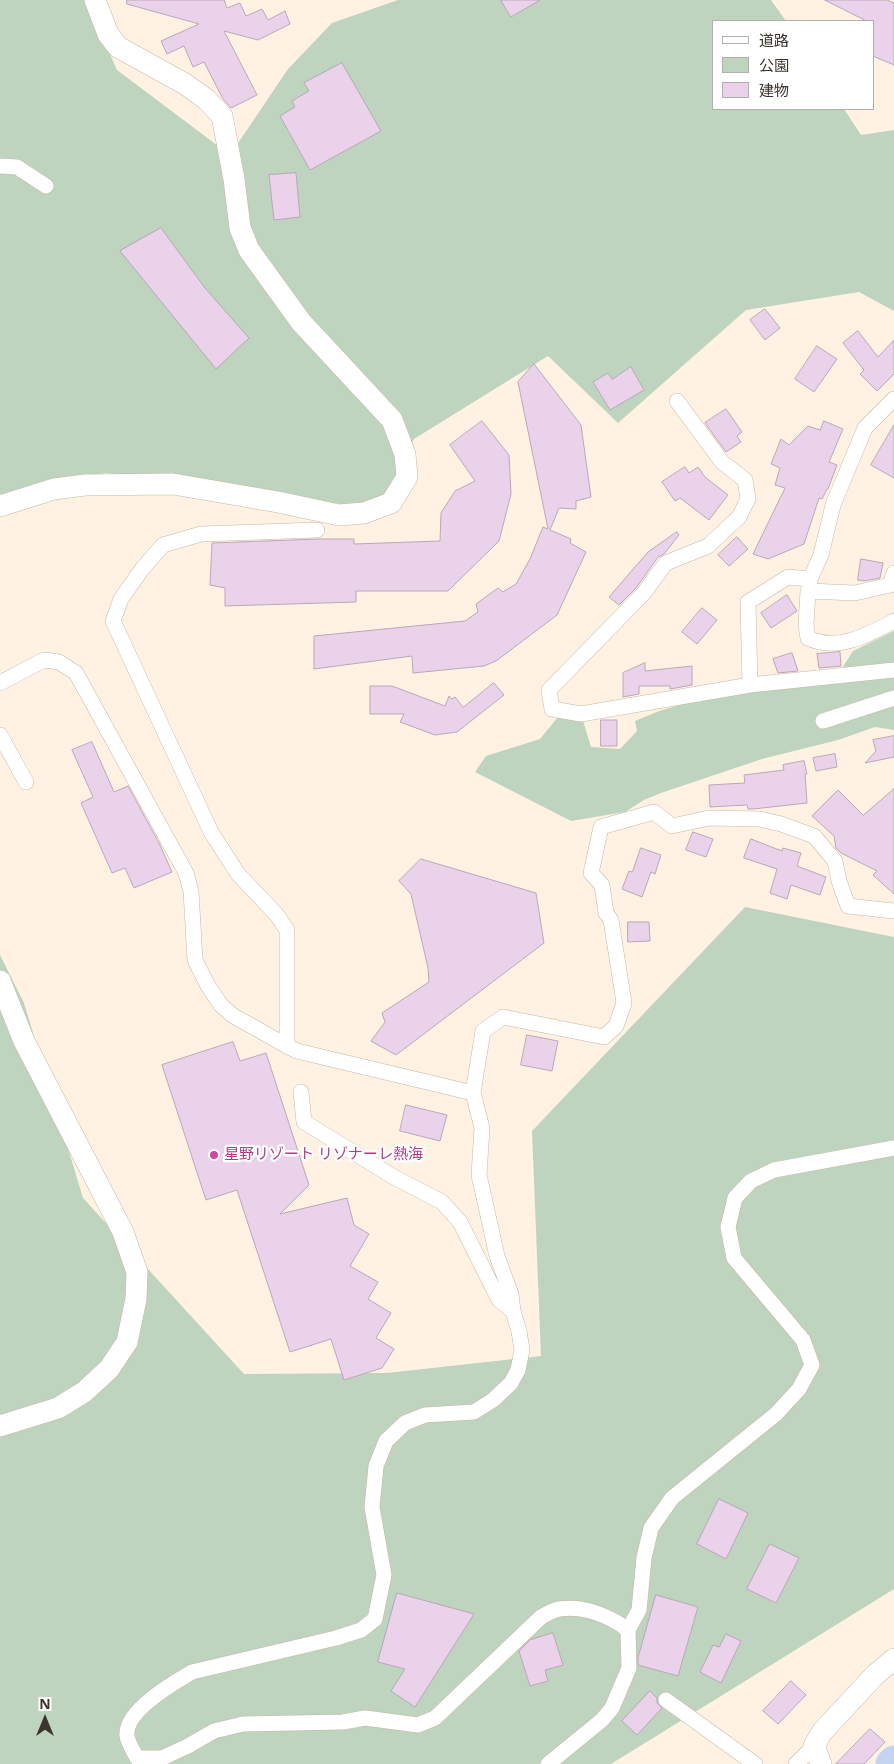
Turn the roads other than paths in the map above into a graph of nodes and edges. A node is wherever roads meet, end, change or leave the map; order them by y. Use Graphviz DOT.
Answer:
graph roads {
  1 [pos="95,0"];
  2 [pos="0,166"];
  3 [pos="46,186"];
  4 [pos="894,399"];
  5 [pos="677,401"];
  6 [pos="0,506"];
  7 [pos="317,530"];
  8 [pos="894,573"];
  9 [pos="809,585"];
  10 [pos="894,621"];
  11 [pos="894,670"];
  12 [pos="0,683"];
  13 [pos="750,685"];
  14 [pos="894,698"];
  15 [pos="823,721"];
  16 [pos="0,735"];
  17 [pos="26,782"];
  18 [pos="894,912"];
  19 [pos="0,981"];
  20 [pos="287,1046"];
  21 [pos="301,1092"];
  22 [pos="473,1093"];
  23 [pos="894,1148"];
  24 [pos="513,1311"];
  25 [pos="0,1426"];
  26 [pos="628,1630"];
  27 [pos="894,1659"];
  28 [pos="666,1700"];
  29 [pos="818,1755"];
  30 [pos="548,1764"];
  31 [pos="755,1764"];
  32 [pos="796,1764"];
  1 -- 6 [label="street"];
  2 -- 3 [label="street"];
  4 -- 9 [label="street"];
  5 -- 13 [label="street"];
  7 -- 20 [label="street"];
  8 -- 9 [label="street"];
  9 -- 10 [label="street"];
  9 -- 13 [label="street"];
  11 -- 13 [label="street"];
  12 -- 20 [label="street"];
  14 -- 15 [label="street"];
  16 -- 17 [label="street"];
  18 -- 22 [label="street"];
  19 -- 25 [label="street"];
  20 -- 22 [label="street"];
  21 -- 24 [label="street"];
  22 -- 24 [label="street"];
  23 -- 26 [label="street"];
  24 -- 26 [label="street"];
  26 -- 30 [label="street"];
  27 -- 29 [label="street"];
  28 -- 31 [label="street"];
  29 -- 32 [label="street"];
}
